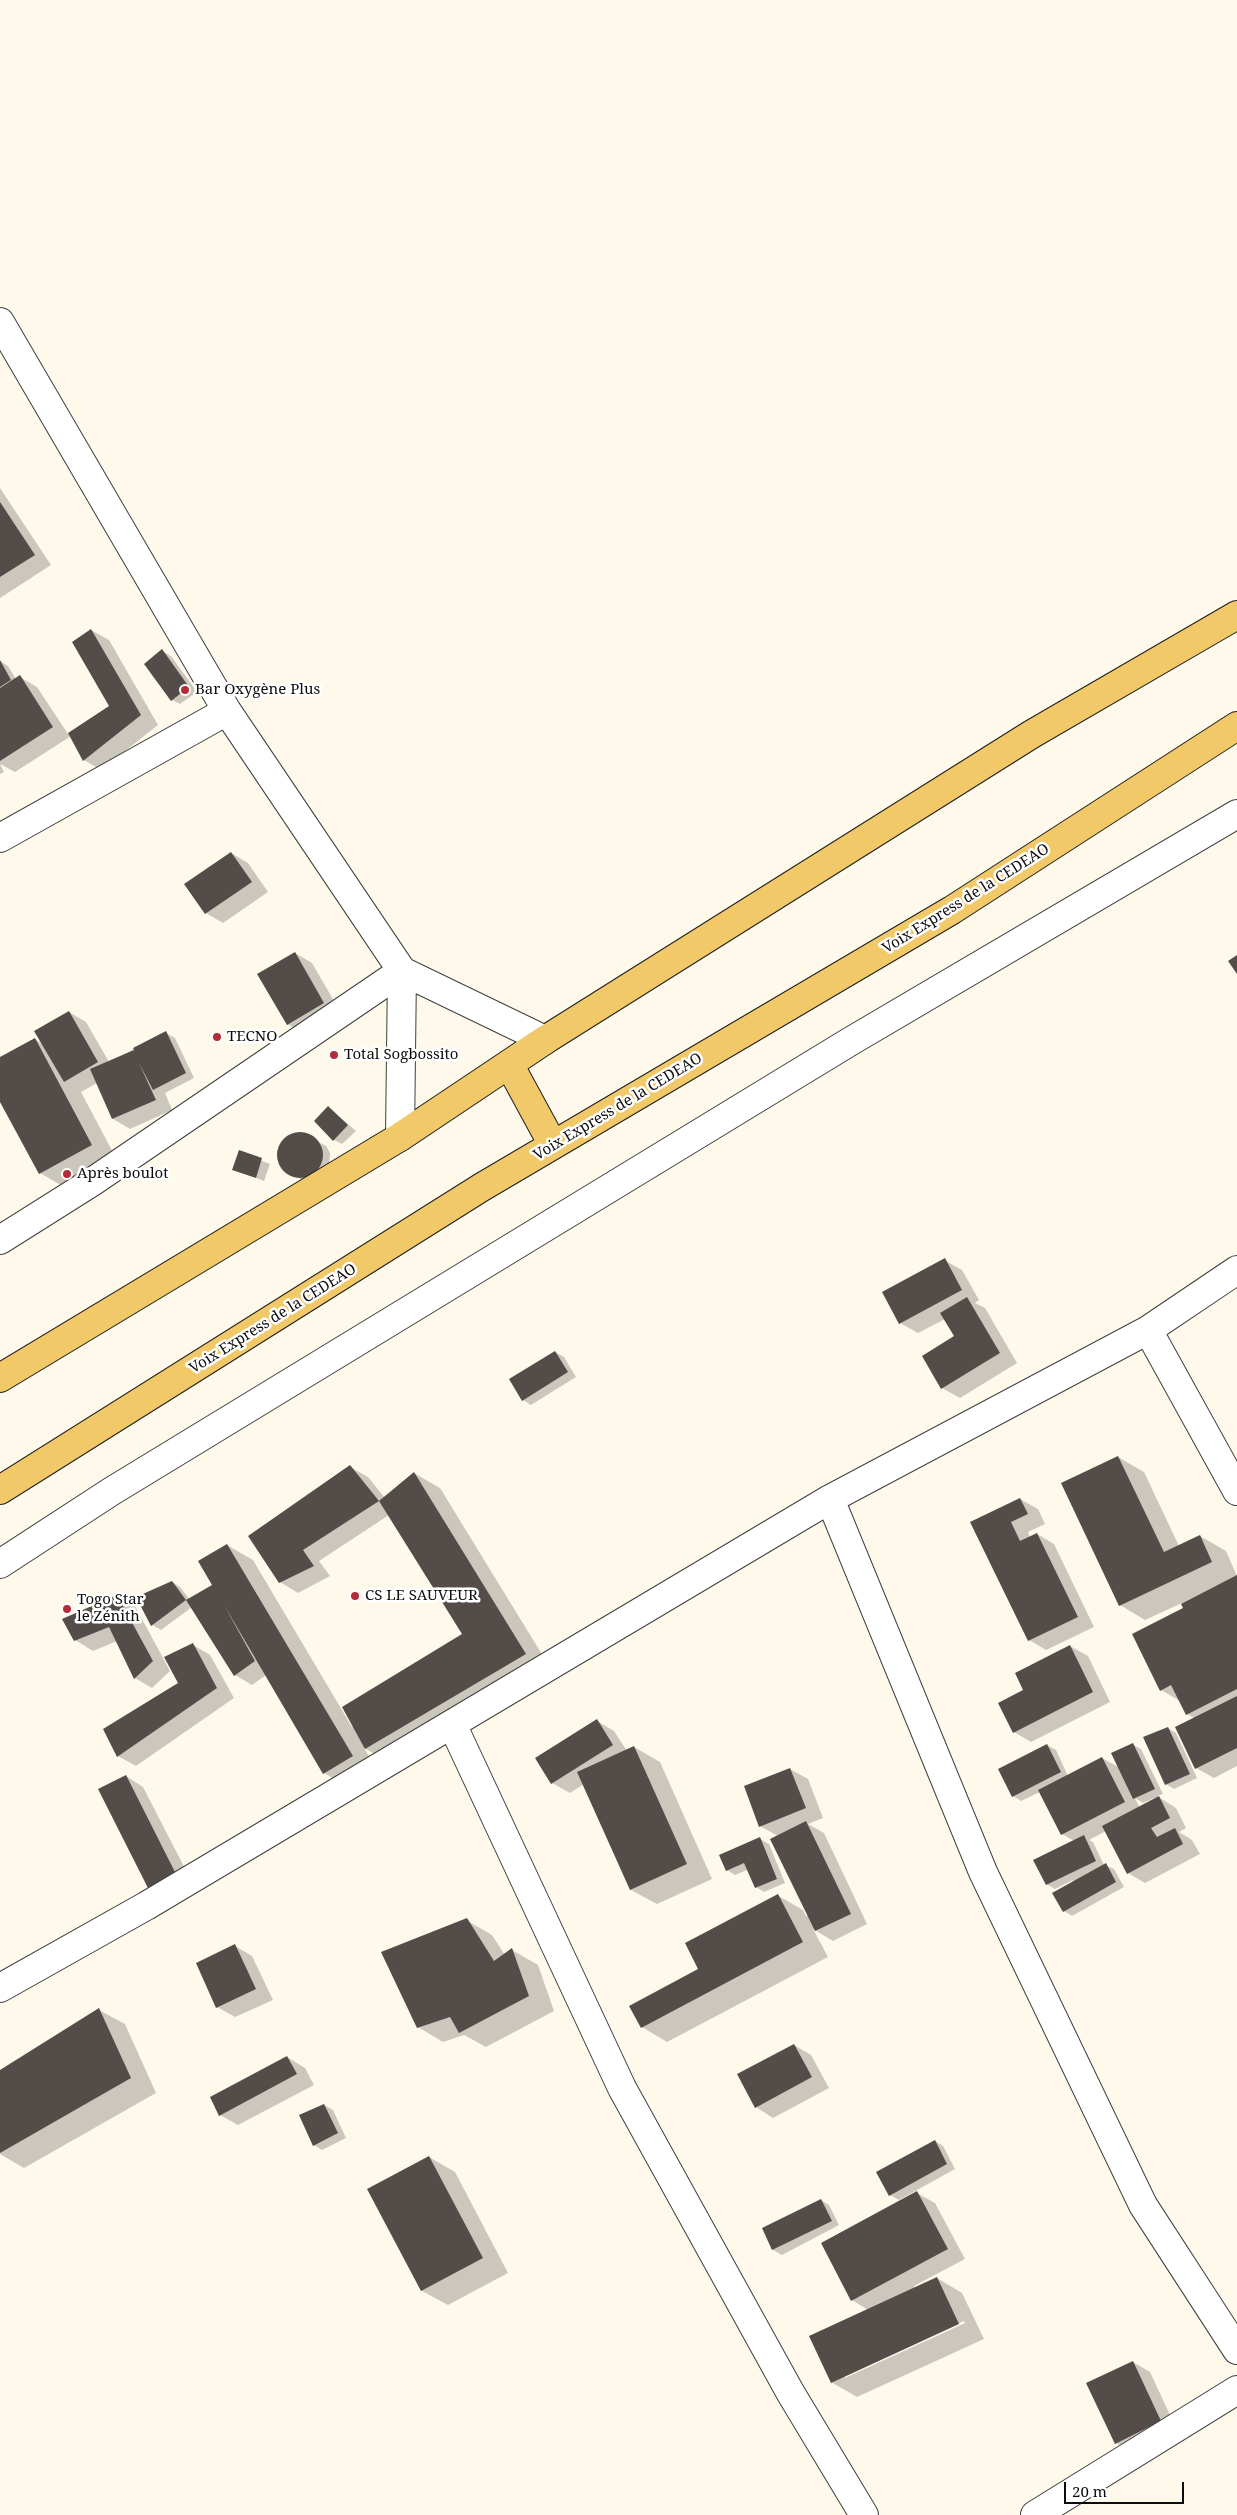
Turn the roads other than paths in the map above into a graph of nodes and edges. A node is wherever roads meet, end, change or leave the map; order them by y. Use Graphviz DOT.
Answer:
graph roads {
  1 [pos="0,322"];
  2 [pos="1237,615"];
  3 [pos="227,711"];
  4 [pos="1237,726"];
  5 [pos="1237,814"];
  6 [pos="0,838"];
  7 [pos="402,971"];
  8 [pos="546,1040"];
  9 [pos="509,1064"];
  10 [pos="400,1137"];
  11 [pos="553,1145"];
  12 [pos="0,1240"];
  13 [pos="1237,1270"];
  14 [pos="1148,1330"];
  15 [pos="0,1378"];
  16 [pos="0,1490"];
  17 [pos="1237,1491"];
  18 [pos="830,1499"];
  19 [pos="0,1564"];
  20 [pos="452,1724"];
  21 [pos="0,1988"];
  22 [pos="1237,2350"];
  23 [pos="1237,2390"];
  24 [pos="864,2515"];
  25 [pos="1035,2515"];
  1 -- 3 [label="street"];
  2 -- 8 [label="main road"];
  3 -- 6 [label="street"];
  3 -- 7 [label="street"];
  4 -- 11 [label="main road, Voix Express de la CEDEAO"];
  5 -- 19 [label="street"];
  7 -- 8 [label="street"];
  7 -- 10 [label="street"];
  7 -- 12 [label="street"];
  8 -- 9 [label="main road"];
  9 -- 10 [label="main road"];
  9 -- 11 [label="main road"];
  10 -- 15 [label="main road"];
  11 -- 16 [label="main road, Voix Express de la CEDEAO"];
  13 -- 14 [label="street"];
  14 -- 17 [label="street"];
  14 -- 18 [label="street"];
  18 -- 20 [label="street"];
  18 -- 22 [label="street"];
  20 -- 21 [label="street"];
  20 -- 24 [label="street"];
  23 -- 25 [label="street"];
}
